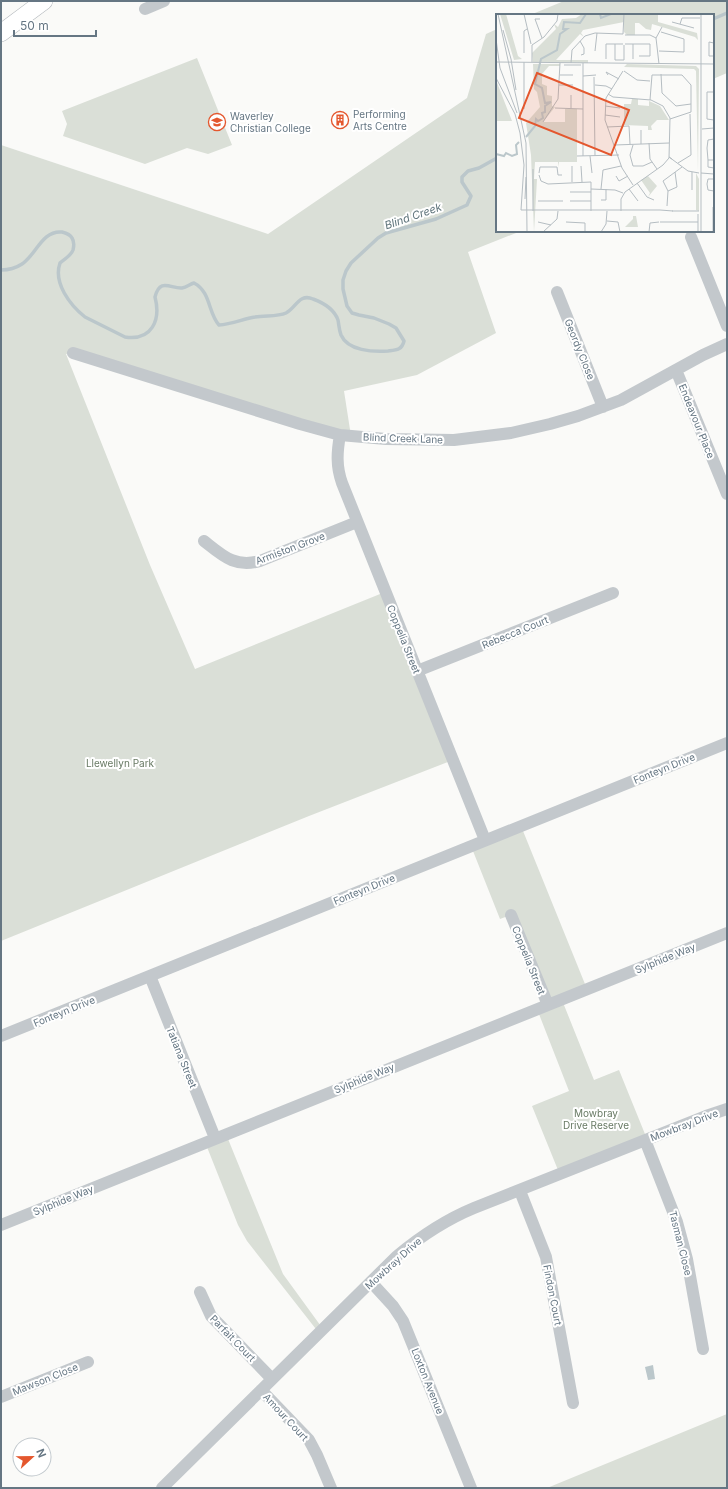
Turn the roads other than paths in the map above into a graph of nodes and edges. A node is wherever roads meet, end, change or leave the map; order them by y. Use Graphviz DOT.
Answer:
graph roads {
  1 [pos="44,1"];
  2 [pos="53,1"];
  3 [pos="164,1"];
  4 [pos="145,9"];
  5 [pos="5,30"];
  6 [pos="691,237"];
  7 [pos="557,292"];
  8 [pos="727,326"];
  9 [pos="727,344"];
  10 [pos="73,353"];
  11 [pos="676,370"];
  12 [pos="603,407"];
  13 [pos="340,434"];
  14 [pos="727,494"];
  15 [pos="357,522"];
  16 [pos="204,541"];
  17 [pos="613,593"];
  18 [pos="418,671"];
  19 [pos="727,743"];
  20 [pos="485,840"];
  21 [pos="511,915"];
  22 [pos="727,933"];
  23 [pos="150,976"];
  24 [pos="548,1005"];
  25 [pos="1,1036"];
  26 [pos="727,1109"];
  27 [pos="214,1138"];
  28 [pos="645,1140"];
  29 [pos="520,1191"];
  30 [pos="1,1225"];
  31 [pos="371,1282"];
  32 [pos="200,1292"];
  33 [pos="703,1350"];
  34 [pos="88,1362"];
  35 [pos="272,1379"];
  36 [pos="261,1390"];
  37 [pos="1,1397"];
  38 [pos="573,1402"];
  39 [pos="162,1488"];
  40 [pos="331,1488"];
  41 [pos="471,1488"];
  1 -- 5 [label="highway"];
  2 -- 5 [label="highway"];
  3 -- 4 [label="street"];
  6 -- 8 [label="street"];
  7 -- 12 [label="street, Geordy Close"];
  9 -- 11 [label="street, Blind Creek Lane"];
  10 -- 13 [label="street, Blind Creek Lane"];
  11 -- 12 [label="street, Blind Creek Lane"];
  11 -- 14 [label="street, Endeavour Place"];
  12 -- 13 [label="street, Blind Creek Lane"];
  13 -- 15 [label="street, Coppelia Street"];
  15 -- 16 [label="street, Armiston Grove"];
  15 -- 18 [label="street, Coppelia Street"];
  17 -- 18 [label="street, Rebecca Court"];
  18 -- 20 [label="street, Coppelia Street"];
  19 -- 20 [label="street, Fonteyn Drive"];
  20 -- 23 [label="street, Fonteyn Drive"];
  21 -- 24 [label="street, Coppelia Street"];
  22 -- 24 [label="street, Sylphide Way"];
  23 -- 25 [label="street, Fonteyn Drive"];
  23 -- 27 [label="street, Tatiana Street"];
  24 -- 27 [label="street, Sylphide Way"];
  26 -- 28 [label="street, Mowbray Drive"];
  27 -- 30 [label="street, Sylphide Way"];
  28 -- 29 [label="street, Mowbray Drive"];
  28 -- 33 [label="street, Tasman Close"];
  29 -- 31 [label="street, Mowbray Drive"];
  29 -- 38 [label="street, Findon Court"];
  31 -- 35 [label="street, Mowbray Drive"];
  31 -- 41 [label="street, Loxton Avenue"];
  32 -- 35 [label="street, Parfait Court"];
  34 -- 37 [label="street, Mawson Close"];
  35 -- 36 [label="street, Mowbray Drive"];
  36 -- 39 [label="street, Mowbray Drive"];
  36 -- 40 [label="street, Amour Court"];
}
